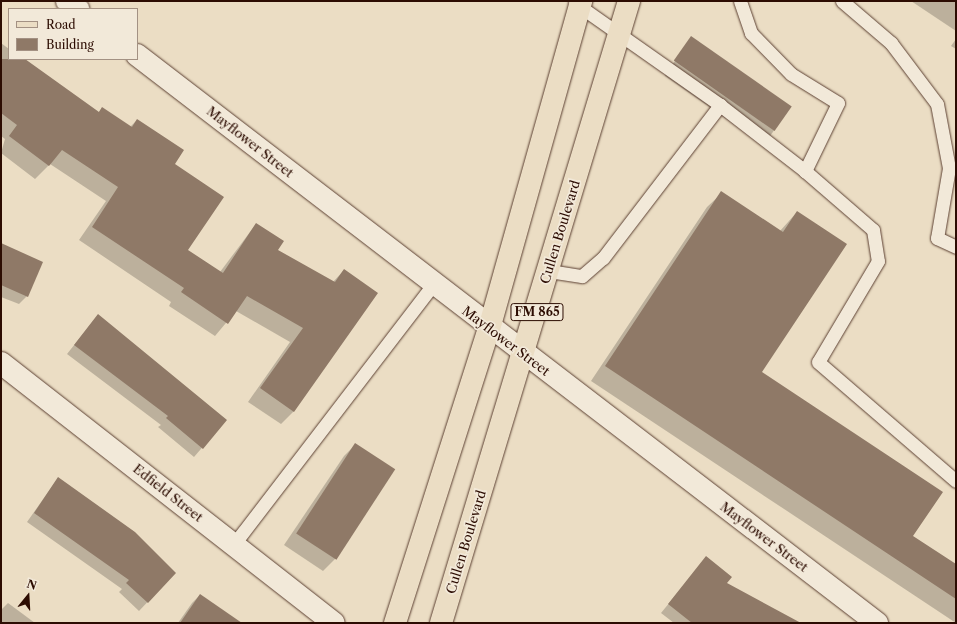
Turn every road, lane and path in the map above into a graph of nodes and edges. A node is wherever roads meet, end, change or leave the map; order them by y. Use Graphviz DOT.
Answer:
graph roads {
  1 [pos="67,1"];
  2 [pos="629,1"];
  3 [pos="740,1"];
  4 [pos="842,1"];
  5 [pos="578,3"];
  6 [pos="77,8"];
  7 [pos="619,35"];
  8 [pos="138,56"];
  9 [pos="720,105"];
  10 [pos="805,172"];
  11 [pos="956,247"];
  12 [pos="548,271"];
  13 [pos="433,285"];
  14 [pos="489,328"];
  15 [pos="524,355"];
  16 [pos="1,363"];
  17 [pos="956,480"];
  18 [pos="234,544"];
  19 [pos="334,623"];
  20 [pos="396,623"];
  21 [pos="441,623"];
  22 [pos="877,623"];
  1 -- 6 [label="street"];
  2 -- 7 [label="main road, Cullen Boulevard / FM 865"];
  3 -- 10 [label="lane"];
  4 -- 11 [label="lane"];
  5 -- 7 [label="lane"];
  5 -- 14 [label="main road, FM 865"];
  7 -- 9 [label="lane"];
  7 -- 12 [label="main road, Cullen Boulevard / FM 865"];
  8 -- 13 [label="street, Mayflower Street"];
  9 -- 10 [label="lane"];
  9 -- 12 [label="lane"];
  10 -- 17 [label="lane"];
  12 -- 15 [label="main road, Cullen Boulevard / FM 865"];
  13 -- 14 [label="street, Mayflower Street"];
  13 -- 18 [label="lane"];
  14 -- 15 [label="street, Mayflower Street"];
  14 -- 20 [label="main road, FM 865"];
  15 -- 21 [label="main road, Cullen Boulevard / FM 865"];
  15 -- 22 [label="street, Mayflower Street"];
  16 -- 18 [label="street, Edfield Street"];
  18 -- 19 [label="street, Edfield Street"];
}
